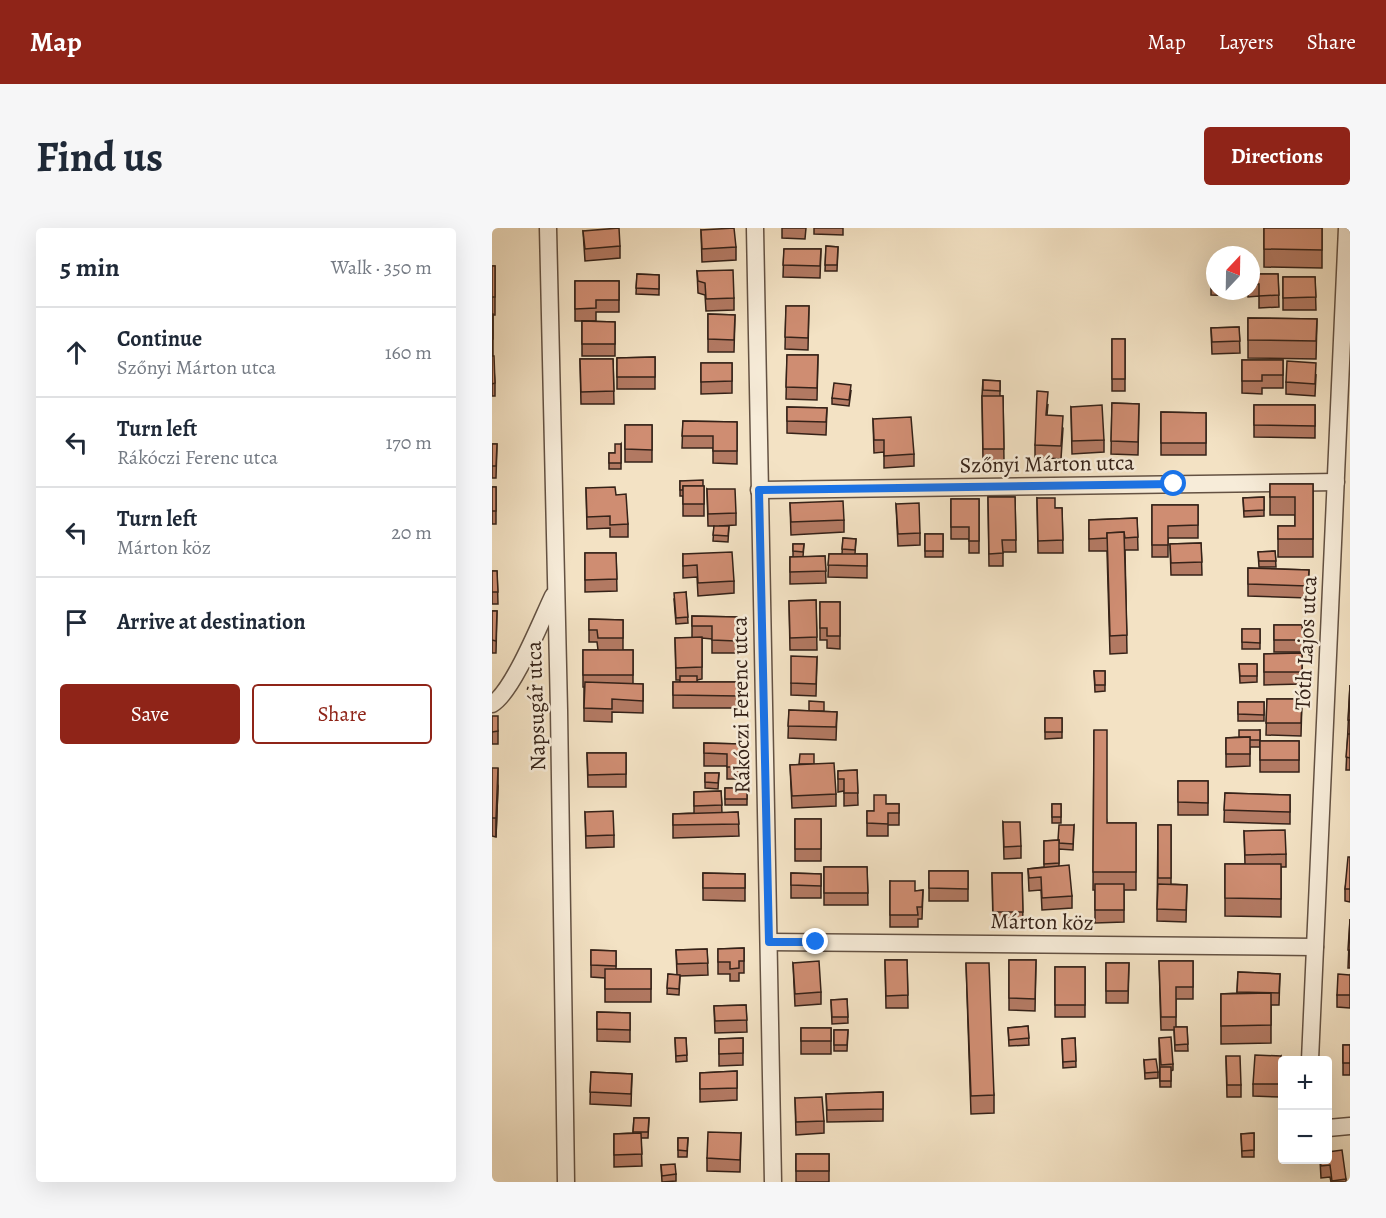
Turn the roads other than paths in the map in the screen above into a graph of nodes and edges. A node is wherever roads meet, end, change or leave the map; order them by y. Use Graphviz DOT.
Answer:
graph roads {
  1 [pos="548,228"];
  2 [pos="755,228"];
  3 [pos="1347,228"];
  4 [pos="1336,482"];
  5 [pos="759,490"];
  6 [pos="555,592"];
  7 [pos="492,704"];
  8 [pos="769,942"];
  9 [pos="1315,947"];
  10 [pos="1310,1056"];
  11 [pos="1350,1126"];
  12 [pos="1332,1128"];
  13 [pos="566,1182"];
  14 [pos="773,1182"];
  1 -- 6 [label="street, Napsugár utca"];
  2 -- 5 [label="street, Rákóczi Ferenc utca"];
  3 -- 4 [label="street, Tóth Lajos utca"];
  4 -- 5 [label="street, Szőnyi Márton utca"];
  4 -- 9 [label="street, Tóth Lajos utca"];
  5 -- 8 [label="street, Rákóczi Ferenc utca"];
  6 -- 7 [label="street"];
  6 -- 13 [label="street, Napsugár utca"];
  8 -- 9 [label="street, Márton köz"];
  8 -- 14 [label="street, Rákóczi Ferenc utca"];
  9 -- 10 [label="street, Tóth Lajos utca"];
  11 -- 12 [label="street"];
}
